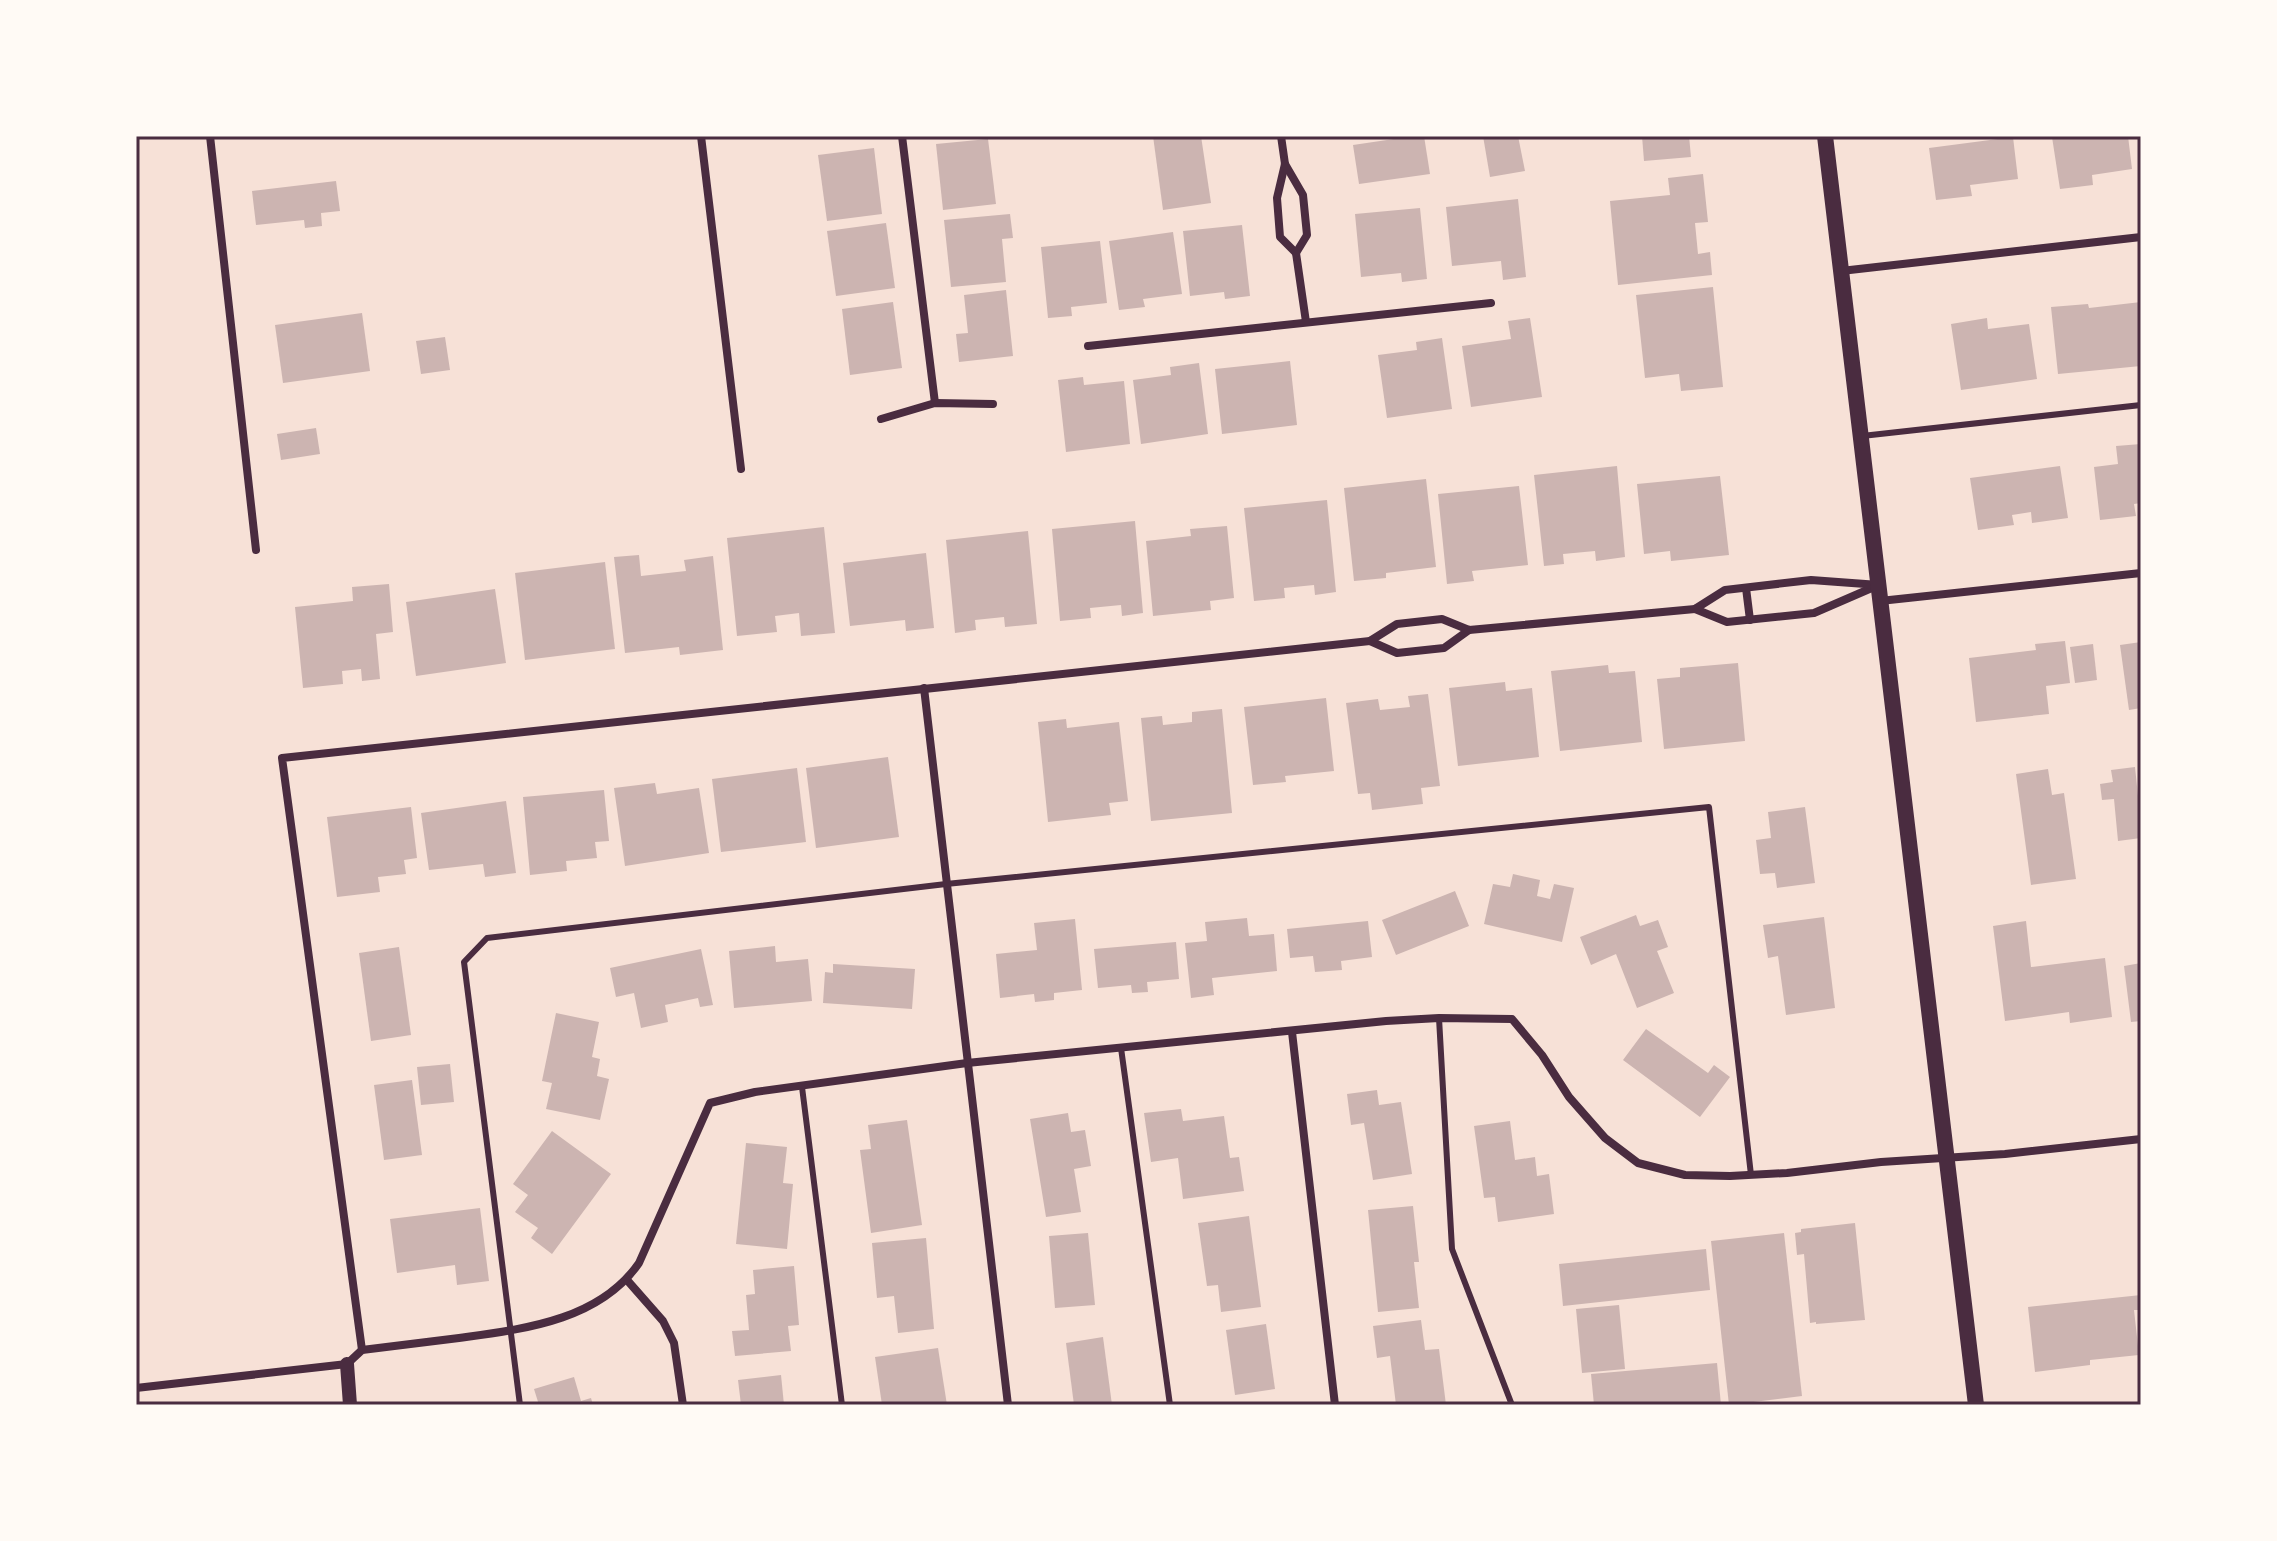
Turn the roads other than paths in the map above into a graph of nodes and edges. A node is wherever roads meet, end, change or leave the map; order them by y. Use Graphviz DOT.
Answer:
graph roads {
  1 [pos="210,136"];
  2 [pos="701,136"];
  3 [pos="902,136"];
  4 [pos="1281,136"];
  5 [pos="1825,136"];
  6 [pos="1285,164"];
  7 [pos="2141,237"];
  8 [pos="1296,253"];
  9 [pos="1841,271"];
  10 [pos="1491,303"];
  11 [pos="1306,322"];
  12 [pos="1088,346"];
  13 [pos="935,403"];
  14 [pos="993,404"];
  15 [pos="2141,405"];
  16 [pos="881,419"];
  17 [pos="1861,436"];
  18 [pos="741,469"];
  19 [pos="256,550"];
  20 [pos="2141,573"];
  21 [pos="1746,588"];
  22 [pos="1879,593"];
  23 [pos="1695,609"];
  24 [pos="1750,620"];
  25 [pos="1469,630"];
  26 [pos="1370,641"];
  27 [pos="924,688"];
  28 [pos="946,884"];
  29 [pos="1439,1018"];
  30 [pos="1292,1032"];
  31 [pos="1121,1048"];
  32 [pos="967,1063"];
  33 [pos="802,1087"];
  34 [pos="2141,1139"];
  35 [pos="1947,1157"];
  36 [pos="1751,1175"];
  37 [pos="627,1280"];
  38 [pos="512,1331"];
  39 [pos="362,1350"];
  40 [pos="347,1364"];
  41 [pos="136,1388"];
  42 [pos="350,1405"];
  43 [pos="520,1405"];
  44 [pos="683,1405"];
  45 [pos="842,1405"];
  46 [pos="1008,1405"];
  47 [pos="1170,1405"];
  48 [pos="1335,1405"];
  49 [pos="1512,1405"];
  50 [pos="1976,1405"];
  1 -- 19 [label="street"];
  2 -- 18 [label="street"];
  3 -- 13 [label="street"];
  4 -- 6 [label="street"];
  5 -- 9 [label="main road"];
  6 -- 8 [label="street"];
  6 -- 8 [label="street"];
  7 -- 9 [label="street"];
  8 -- 11 [label="street"];
  9 -- 17 [label="main road"];
  10 -- 11 [label="street"];
  11 -- 12 [label="street"];
  13 -- 14 [label="street"];
  13 -- 16 [label="street"];
  15 -- 17 [label="lane"];
  17 -- 22 [label="main road"];
  20 -- 22 [label="street"];
  21 -- 22 [label="street"];
  21 -- 23 [label="street"];
  21 -- 24 [label="street"];
  22 -- 24 [label="street"];
  22 -- 35 [label="main road"];
  23 -- 24 [label="street"];
  23 -- 25 [label="street"];
  25 -- 26 [label="street"];
  25 -- 26 [label="street"];
  26 -- 27 [label="street"];
  27 -- 28 [label="street"];
  27 -- 39 [label="street"];
  28 -- 32 [label="street"];
  28 -- 36 [label="lane"];
  28 -- 38 [label="lane"];
  29 -- 30 [label="street"];
  29 -- 36 [label="street"];
  29 -- 49 [label="lane"];
  30 -- 31 [label="street"];
  30 -- 48 [label="street"];
  31 -- 32 [label="street"];
  31 -- 47 [label="lane"];
  32 -- 33 [label="street"];
  32 -- 46 [label="street"];
  33 -- 37 [label="street"];
  33 -- 45 [label="lane"];
  34 -- 35 [label="street"];
  35 -- 36 [label="street"];
  35 -- 50 [label="main road"];
  37 -- 38 [label="street"];
  37 -- 44 [label="street"];
  38 -- 39 [label="street"];
  38 -- 43 [label="lane"];
  39 -- 40 [label="street"];
  40 -- 41 [label="street"];
  40 -- 42 [label="street"];
}
